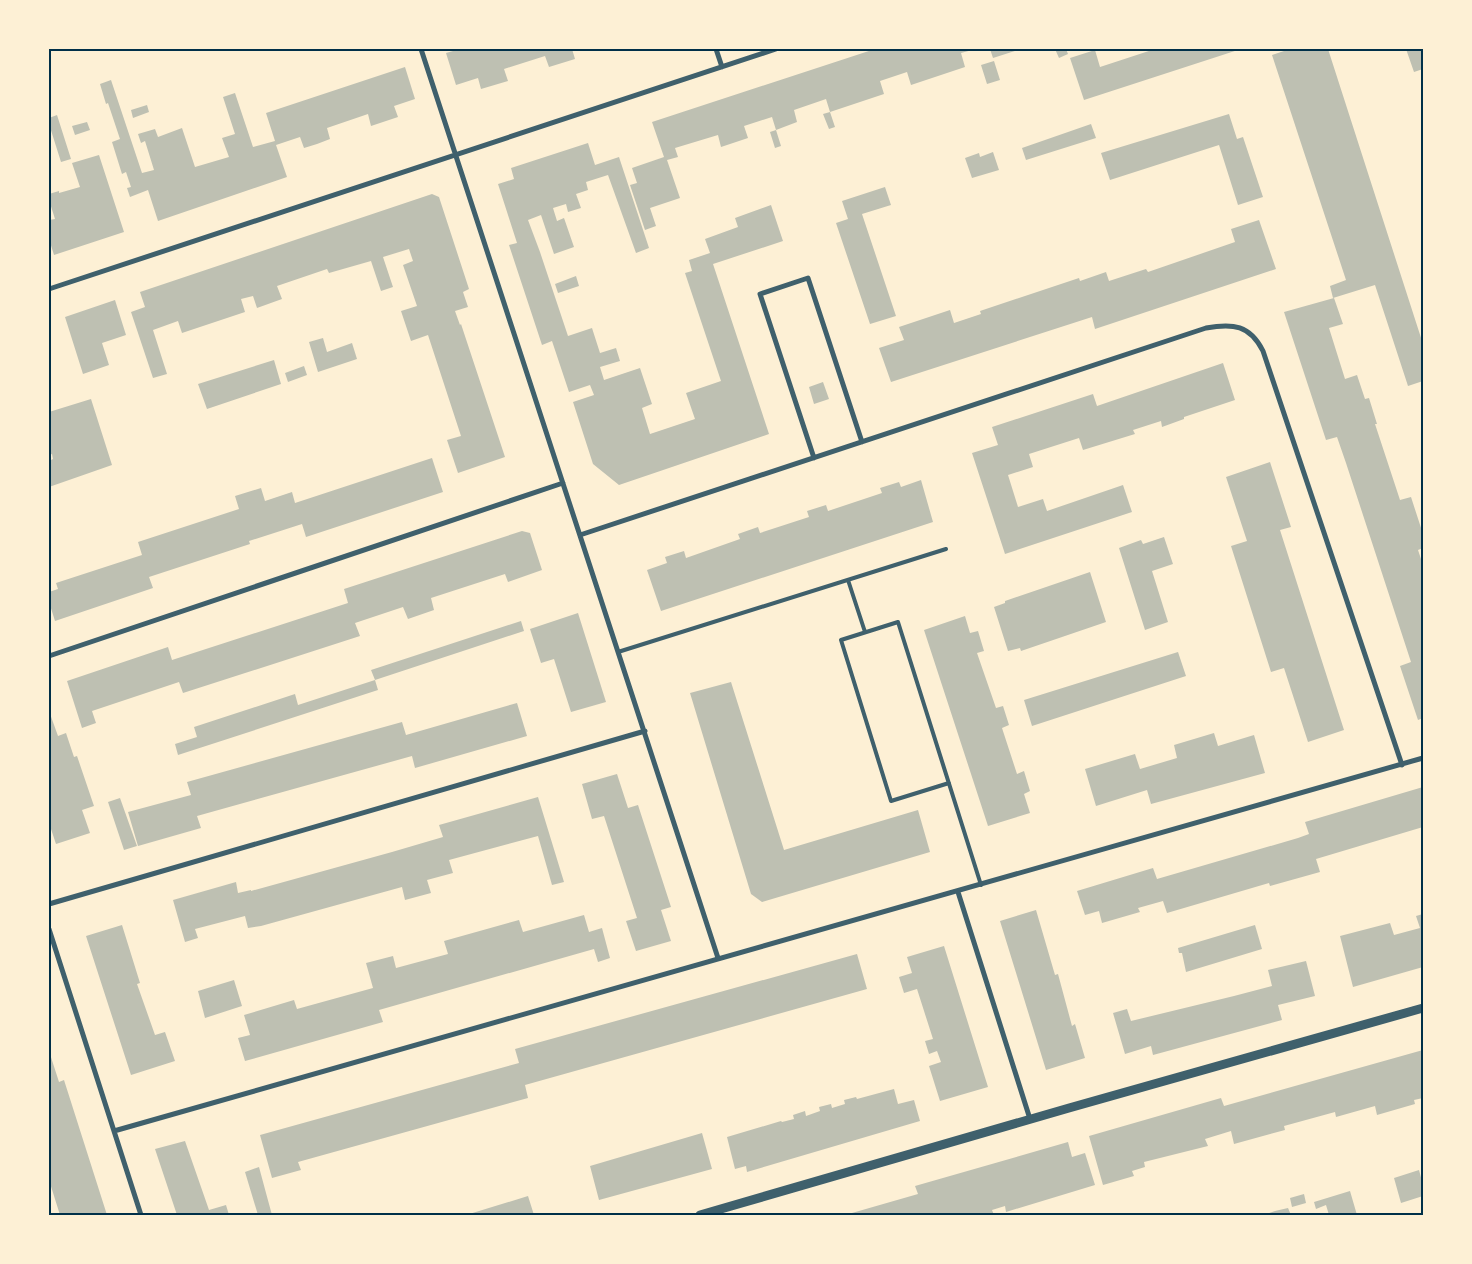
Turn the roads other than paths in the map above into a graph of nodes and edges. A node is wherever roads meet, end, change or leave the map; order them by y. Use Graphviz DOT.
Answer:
graph roads {
  1 [pos="421,49"];
  2 [pos="716,49"];
  3 [pos="776,49"];
  4 [pos="722,67"];
  5 [pos="455,155"];
  6 [pos="49,289"];
  7 [pos="862,442"];
  8 [pos="814,458"];
  9 [pos="563,483"];
  10 [pos="580,535"];
  11 [pos="946,549"];
  12 [pos="848,580"];
  13 [pos="866,632"];
  14 [pos="618,652"];
  15 [pos="49,656"];
  16 [pos="644,731"];
  17 [pos="1423,758"];
  18 [pos="1402,765"];
  19 [pos="948,783"];
  20 [pos="981,885"];
  21 [pos="958,892"];
  22 [pos="49,904"];
  23 [pos="49,929"];
  24 [pos="718,958"];
  25 [pos="1423,1008"];
  26 [pos="1030,1119"];
  27 [pos="114,1131"];
  28 [pos="142,1215"];
  29 [pos="700,1215"];
  1 -- 5 [label="street"];
  2 -- 4 [label="street"];
  3 -- 4 [label="street"];
  4 -- 5 [label="street"];
  5 -- 6 [label="street"];
  5 -- 9 [label="street"];
  7 -- 8 [label="street"];
  7 -- 8 [label="street"];
  7 -- 18 [label="street"];
  8 -- 10 [label="street"];
  9 -- 10 [label="street"];
  9 -- 15 [label="street"];
  10 -- 14 [label="street"];
  11 -- 12 [label="lane"];
  12 -- 13 [label="lane"];
  12 -- 14 [label="lane"];
  13 -- 19 [label="lane"];
  13 -- 19 [label="lane"];
  14 -- 16 [label="street"];
  16 -- 22 [label="street"];
  16 -- 24 [label="street"];
  17 -- 18 [label="street"];
  18 -- 20 [label="street"];
  19 -- 20 [label="lane"];
  20 -- 21 [label="street"];
  21 -- 24 [label="street"];
  21 -- 26 [label="street"];
  23 -- 27 [label="street"];
  24 -- 27 [label="street"];
  25 -- 26 [label="street"];
  26 -- 29 [label="street"];
  27 -- 28 [label="street"];
}
